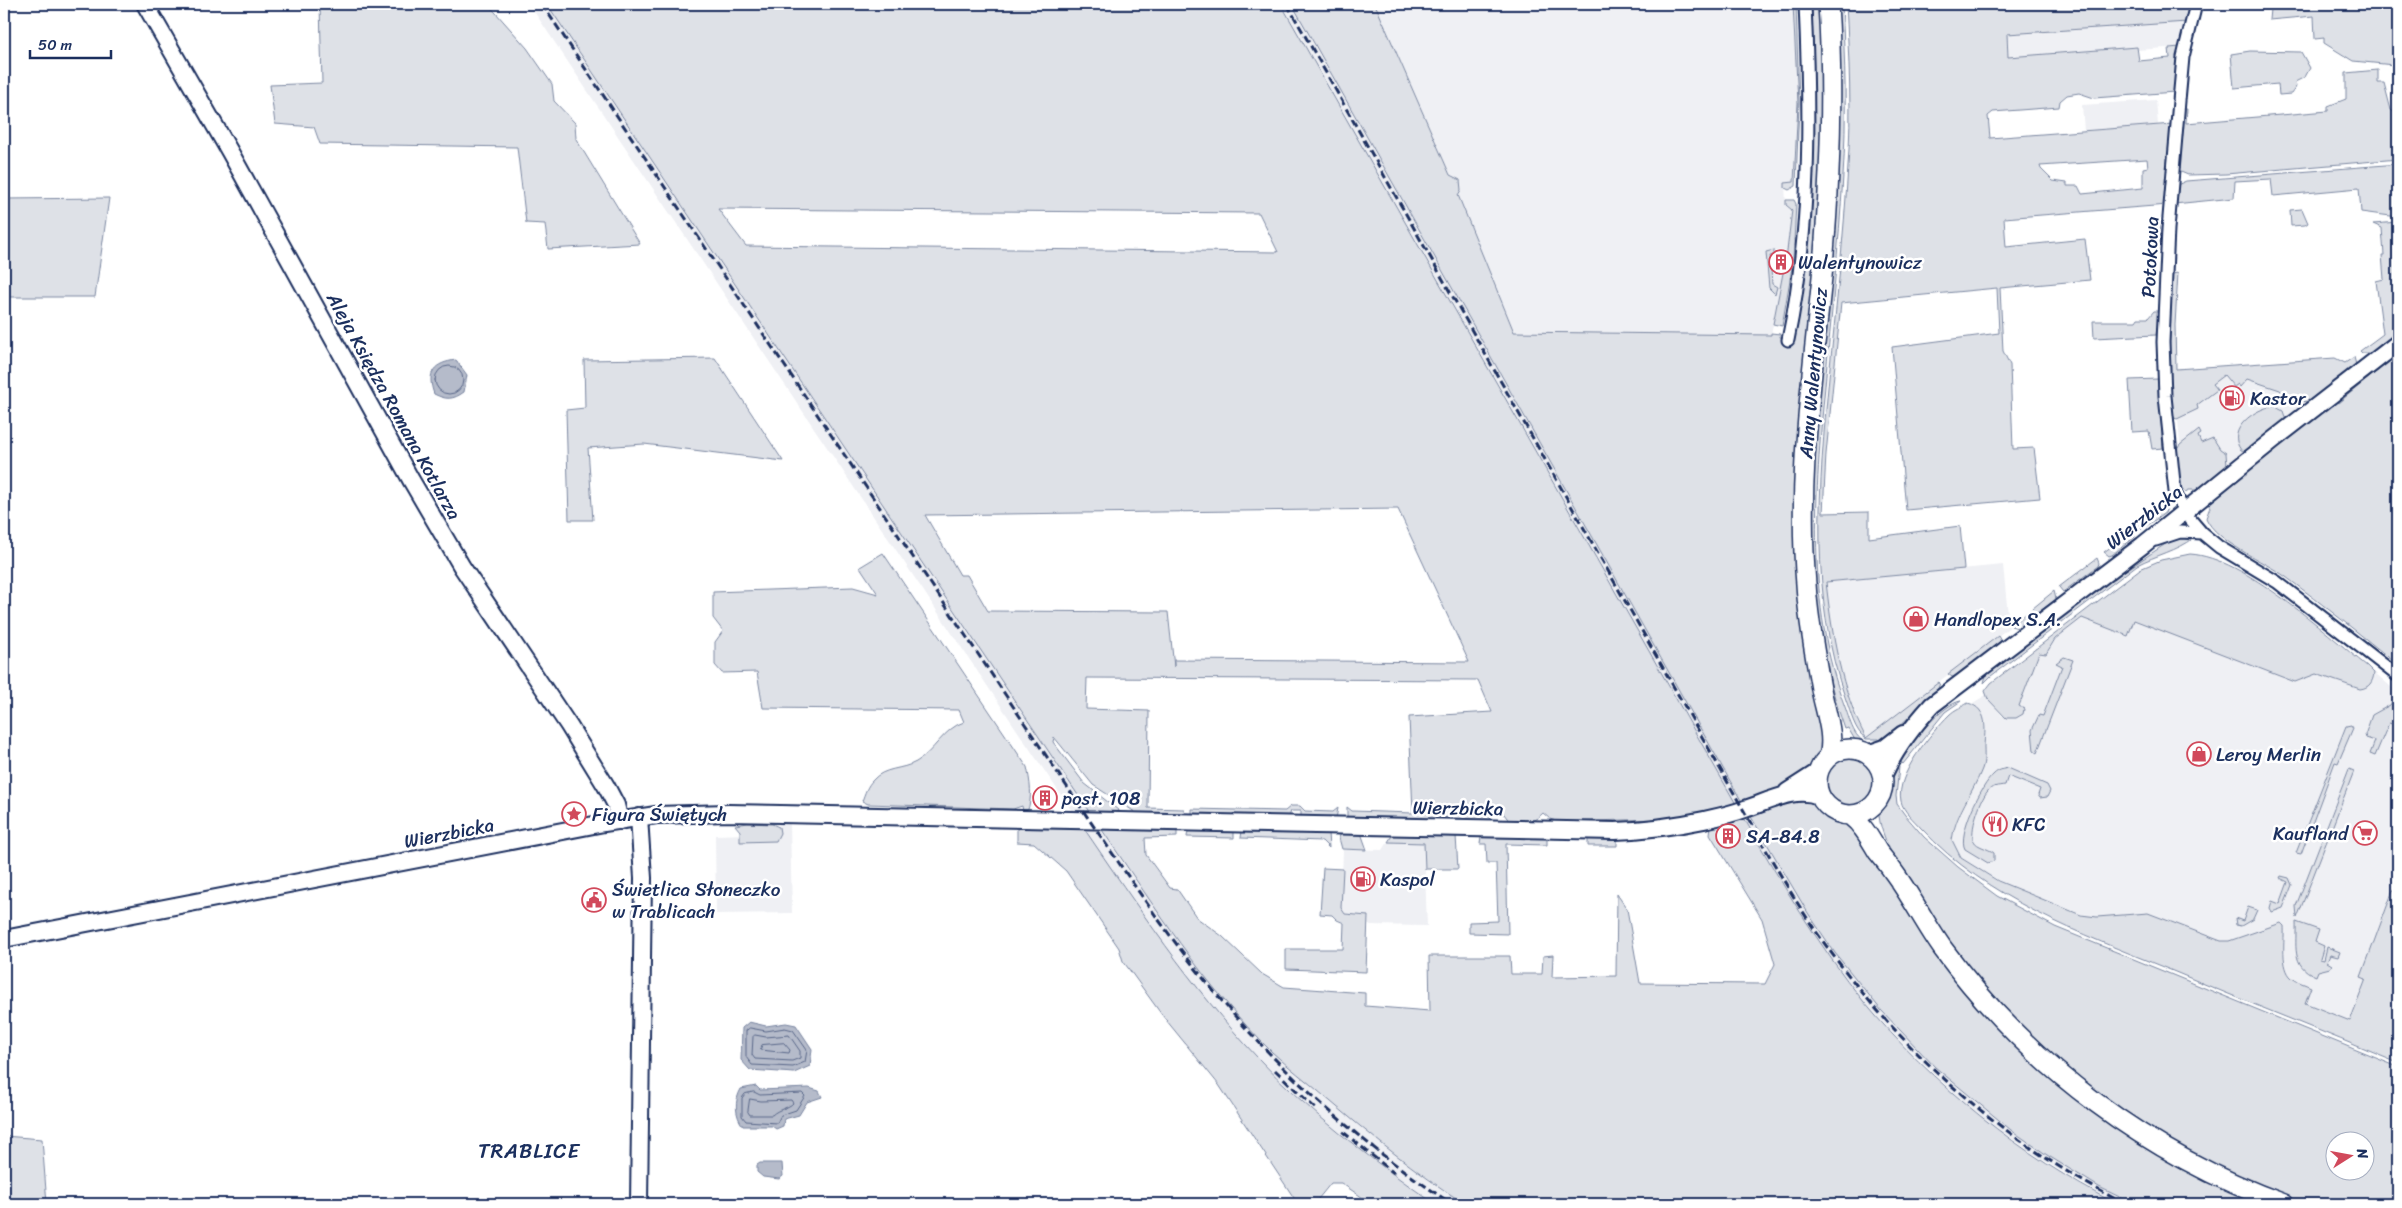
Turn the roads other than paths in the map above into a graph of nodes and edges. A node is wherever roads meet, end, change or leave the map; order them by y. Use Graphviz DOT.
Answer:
graph roads {
  1 [pos="145,4"];
  2 [pos="1805,4"];
  3 [pos="1828,4"];
  4 [pos="2196,4"];
  5 [pos="1788,340"];
  6 [pos="2398,343"];
  7 [pos="2184,512"];
  8 [pos="2202,533"];
  9 [pos="2143,544"];
  10 [pos="1816,651"];
  11 [pos="2398,676"];
  12 [pos="1916,723"];
  13 [pos="1861,751"];
  14 [pos="1829,756"];
  15 [pos="1818,772"];
  16 [pos="1883,776"];
  17 [pos="1819,796"];
  18 [pos="1778,797"];
  19 [pos="1875,804"];
  20 [pos="1851,816"];
  21 [pos="639,817"];
  22 [pos="620,820"];
  23 [pos="1892,870"];
  24 [pos="4,939"];
  25 [pos="638,1204"];
  26 [pos="2284,1204"];
  1 -- 22 [label="street, Aleja Księdza Romana Kotlarza"];
  2 -- 5 [label="street"];
  3 -- 10 [label="main road, Anny Walentynowicz"];
  4 -- 7 [label="street, Potokowa"];
  6 -- 7 [label="street, Wierzbicka"];
  7 -- 8 [label="street, Potokowa"];
  7 -- 9 [label="street, Wierzbicka"];
  8 -- 9 [label="street"];
  8 -- 11 [label="street, Potokowa"];
  9 -- 12 [label="street, Wierzbicka"];
  10 -- 13 [label="main road, Anny Walentynowicz"];
  10 -- 14 [label="main road, Anny Walentynowicz"];
  12 -- 13 [label="street, Wierzbicka"];
  12 -- 16 [label="street, Wierzbicka"];
  13 -- 14 [label="main road"];
  13 -- 16 [label="main road"];
  14 -- 15 [label="main road"];
  15 -- 17 [label="main road"];
  15 -- 18 [label="street, Wierzbicka"];
  16 -- 19 [label="main road"];
  17 -- 18 [label="street, Wierzbicka"];
  17 -- 20 [label="main road"];
  18 -- 21 [label="street, Wierzbicka"];
  19 -- 20 [label="main road"];
  19 -- 23 [label="main road"];
  20 -- 23 [label="main road"];
  21 -- 22 [label="street, Wierzbicka"];
  21 -- 25 [label="street"];
  22 -- 24 [label="street, Wierzbicka"];
  23 -- 26 [label="main road"];
}
